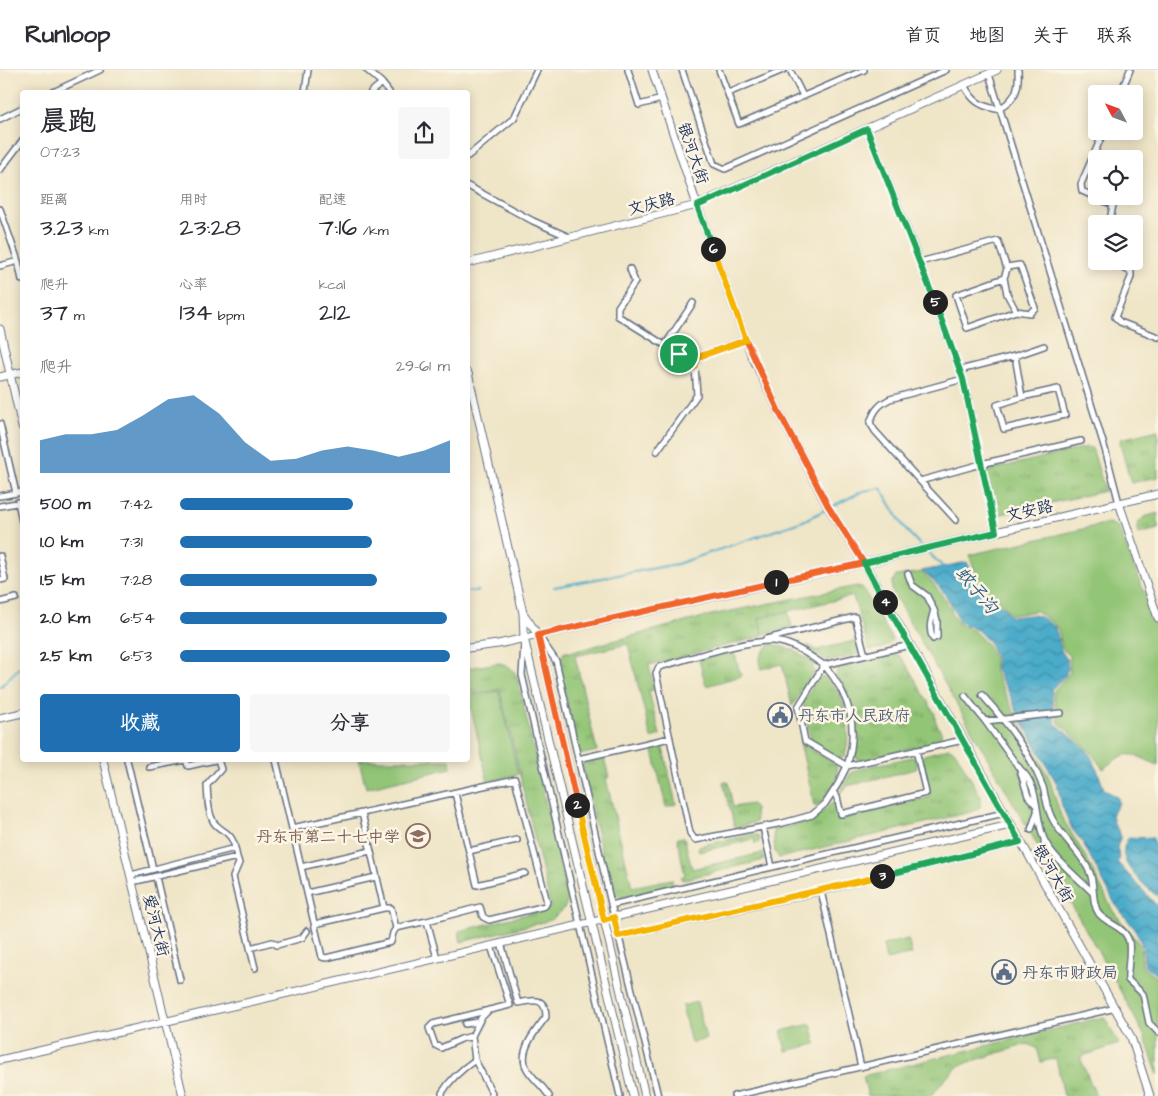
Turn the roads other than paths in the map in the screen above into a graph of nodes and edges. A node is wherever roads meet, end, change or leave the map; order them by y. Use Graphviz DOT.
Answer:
graph roads {
  1 [pos="100,70"];
  2 [pos="308,70"];
  3 [pos="367,70"];
  4 [pos="537,70"];
  5 [pos="628,70"];
  6 [pos="652,70"];
  7 [pos="682,70"];
  8 [pos="719,70"];
  9 [pos="783,70"];
  10 [pos="790,70"];
  11 [pos="864,70"];
  12 [pos="946,70"];
  13 [pos="998,70"];
  14 [pos="1018,70"];
  15 [pos="1130,70"];
  16 [pos="989,74"];
  17 [pos="382,83"];
  18 [pos="964,85"];
  19 [pos="1124,85"];
  20 [pos="61,90"];
  21 [pos="304,90"];
  22 [pos="373,90"];
  23 [pos="388,90"];
  24 [pos="728,93"];
  25 [pos="803,96"];
  26 [pos="662,99"];
  27 [pos="20,109"];
  28 [pos="0,119"];
  29 [pos="867,129"];
  30 [pos="1100,140"];
  31 [pos="20,144"];
  32 [pos="470,154"];
  33 [pos="0,170"];
  34 [pos="470,187"];
  35 [pos="697,206"];
  36 [pos="0,209"];
  37 [pos="1111,215"];
  38 [pos="569,237"];
  39 [pos="18,261"];
  40 [pos="470,262"];
  41 [pos="920,262"];
  42 [pos="0,266"];
  43 [pos="1007,267"];
  44 [pos="630,269"];
  45 [pos="20,270"];
  46 [pos="1127,270"];
  47 [pos="1004,278"];
  48 [pos="693,303"];
  49 [pos="1016,311"];
  50 [pos="0,329"];
  51 [pos="1158,337"];
  52 [pos="746,340"];
  53 [pos="665,345"];
  54 [pos="1044,346"];
  55 [pos="679,354"];
  56 [pos="1015,356"];
  57 [pos="698,357"];
  58 [pos="695,367"];
  59 [pos="960,370"];
  60 [pos="20,372"];
  61 [pos="10,375"];
  62 [pos="0,377"];
  63 [pos="963,379"];
  64 [pos="470,382"];
  65 [pos="1022,397"];
  66 [pos="20,418"];
  67 [pos="0,424"];
  68 [pos="1081,441"];
  69 [pos="657,451"];
  70 [pos="980,464"];
  71 [pos="920,481"];
  72 [pos="19,492"];
  73 [pos="1158,494"];
  74 [pos="0,496"];
  75 [pos="20,502"];
  76 [pos="1119,503"];
  77 [pos="0,506"];
  78 [pos="956,520"];
  79 [pos="996,532"];
  80 [pos="0,556"];
  81 [pos="864,563"];
  82 [pos="908,574"];
  83 [pos="0,580"];
  84 [pos="16,598"];
  85 [pos="0,602"];
  86 [pos="523,613"];
  87 [pos="1158,618"];
  88 [pos="538,635"];
  89 [pos="524,638"];
  90 [pos="935,638"];
  91 [pos="755,642"];
  92 [pos="910,645"];
  93 [pos="470,648"];
  94 [pos="865,656"];
  95 [pos="824,665"];
  96 [pos="982,695"];
  97 [pos="965,696"];
  98 [pos="20,713"];
  99 [pos="1061,713"];
  100 [pos="0,718"];
  101 [pos="1002,718"];
  102 [pos="985,721"];
  103 [pos="670,738"];
  104 [pos="963,740"];
  105 [pos="916,750"];
  106 [pos="578,759"];
  107 [pos="103,762"];
  108 [pos="127,762"];
  109 [pos="174,762"];
  110 [pos="186,762"];
  111 [pos="207,762"];
  112 [pos="218,762"];
  113 [pos="276,762"];
  114 [pos="847,766"];
  115 [pos="148,767"];
  116 [pos="834,792"];
  117 [pos="455,793"];
  118 [pos="1037,808"];
  119 [pos="1004,813"];
  120 [pos="362,814"];
  121 [pos="1010,825"];
  122 [pos="763,827"];
  123 [pos="292,828"];
  124 [pos="1031,830"];
  125 [pos="517,840"];
  126 [pos="1044,840"];
  127 [pos="1020,842"];
  128 [pos="235,848"];
  129 [pos="370,851"];
  130 [pos="469,851"];
  131 [pos="237,857"];
  132 [pos="1045,857"];
  133 [pos="772,867"];
  134 [pos="301,868"];
  135 [pos="153,869"];
  136 [pos="525,873"];
  137 [pos="376,876"];
  138 [pos="156,877"];
  139 [pos="132,879"];
  140 [pos="821,890"];
  141 [pos="307,893"];
  142 [pos="1093,893"];
  143 [pos="611,905"];
  144 [pos="384,908"];
  145 [pos="614,917"];
  146 [pos="604,920"];
  147 [pos="427,921"];
  148 [pos="592,922"];
  149 [pos="315,924"];
  150 [pos="580,925"];
  151 [pos="396,928"];
  152 [pos="307,931"];
  153 [pos="618,936"];
  154 [pos="501,943"];
  155 [pos="491,946"];
  156 [pos="250,948"];
  157 [pos="437,958"];
  158 [pos="255,968"];
  159 [pos="180,980"];
  160 [pos="518,1003"];
  161 [pos="510,1005"];
  162 [pos="1116,1008"];
  163 [pos="489,1010"];
  164 [pos="166,1021"];
  165 [pos="478,1022"];
  166 [pos="465,1024"];
  167 [pos="1158,1032"];
  168 [pos="472,1036"];
  169 [pos="0,1060"];
  170 [pos="475,1060"];
  171 [pos="861,1067"];
  172 [pos="183,1096"];
  173 [pos="442,1096"];
  174 [pos="491,1096"];
  175 [pos="550,1096"];
  176 [pos="620,1096"];
  177 [pos="633,1096"];
  178 [pos="645,1096"];
  179 [pos="658,1096"];
  180 [pos="734,1096"];
  181 [pos="1150,1096"];
  1 -- 20 [label="street"];
  2 -- 21 [label="street"];
  3 -- 17 [label="street"];
  4 -- 32 [label="street"];
  5 -- 26 [label="street"];
  6 -- 26 [label="main road, 银河大街"];
  7 -- 12 [label="street"];
  8 -- 24 [label="street"];
  9 -- 24 [label="street"];
  10 -- 25 [label="street"];
  11 -- 25 [label="street"];
  13 -- 16 [label="main road, 文庆路"];
  14 -- 18 [label="street"];
  15 -- 19 [label="street"];
  16 -- 18 [label="main road, 文庆路"];
  16 -- 76 [label="street"];
  17 -- 22 [label="street"];
  17 -- 23 [label="street"];
  18 -- 29 [label="main road, 文庆路"];
  24 -- 25 [label="street"];
  26 -- 35 [label="main road, 银河大街"];
  27 -- 28 [label="street"];
  29 -- 35 [label="main road, 文庆路"];
  29 -- 41 [label="street"];
  30 -- 37 [label="street"];
  31 -- 33 [label="street"];
  34 -- 38 [label="street"];
  35 -- 38 [label="main road, 文庆路"];
  35 -- 52 [label="main road, 银河大街"];
  36 -- 39 [label="street"];
  38 -- 40 [label="main road, 文庆路"];
  39 -- 42 [label="street"];
  39 -- 45 [label="street"];
  41 -- 43 [label="street"];
  41 -- 59 [label="street"];
  43 -- 47 [label="street"];
  43 -- 49 [label="street"];
  44 -- 53 [label="street"];
  46 -- 51 [label="street"];
  47 -- 49 [label="street"];
  47 -- 49 [label="street"];
  48 -- 53 [label="street"];
  50 -- 61 [label="main road"];
  52 -- 57 [label="street"];
  52 -- 81 [label="main road, 银河大街"];
  53 -- 55 [label="street"];
  54 -- 56 [label="street"];
  55 -- 57 [label="street"];
  55 -- 58 [label="street"];
  56 -- 59 [label="street"];
  56 -- 65 [label="street"];
  57 -- 58 [label="street"];
  58 -- 69 [label="street"];
  59 -- 63 [label="street"];
  60 -- 61 [label="main road"];
  61 -- 62 [label="main road"];
  61 -- 66 [label="main road"];
  63 -- 70 [label="street"];
  63 -- 71 [label="street"];
  64 -- 86 [label="main road"];
  65 -- 65 [label="street"];
  67 -- 72 [label="street"];
  68 -- 70 [label="street"];
  70 -- 71 [label="street"];
  70 -- 79 [label="street"];
  71 -- 78 [label="street"];
  72 -- 74 [label="street"];
  73 -- 76 [label="main road, 文安路"];
  75 -- 77 [label="street"];
  76 -- 79 [label="main road, 文安路"];
  76 -- 87 [label="main road"];
  79 -- 81 [label="main road, 文安路"];
  80 -- 83 [label="street"];
  81 -- 88 [label="main road, 文安路"];
  81 -- 92 [label="main road, 银河大街"];
  82 -- 90 [label="street"];
  84 -- 85 [label="street"];
  86 -- 88 [label="main road"];
  86 -- 89 [label="main road"];
  88 -- 89 [label="main road, 文安路"];
  88 -- 106 [label="street"];
  88 -- 146 [label="main road"];
  89 -- 93 [label="main road, 文安路"];
  89 -- 148 [label="main road"];
  89 -- 150 [label="street"];
  91 -- 94 [label="street"];
  91 -- 95 [label="street"];
  91 -- 103 [label="street"];
  92 -- 94 [label="street"];
  92 -- 104 [label="main road, 银河大街"];
  94 -- 95 [label="street"];
  95 -- 114 [label="street"];
  95 -- 114 [label="street"];
  96 -- 101 [label="street"];
  97 -- 102 [label="street"];
  98 -- 100 [label="main road"];
  99 -- 101 [label="street"];
  101 -- 102 [label="street"];
  101 -- 142 [label="street"];
  102 -- 118 [label="street"];
  103 -- 106 [label="street"];
  103 -- 122 [label="street"];
  104 -- 105 [label="street"];
  104 -- 119 [label="main road, 银河大街"];
  105 -- 114 [label="street"];
  105 -- 116 [label="street"];
  106 -- 143 [label="street"];
  107 -- 139 [label="main road, 爱河大街"];
  108 -- 135 [label="street"];
  109 -- 115 [label="street"];
  110 -- 111 [label="street"];
  112 -- 128 [label="street"];
  113 -- 123 [label="street"];
  114 -- 116 [label="street"];
  116 -- 122 [label="street"];
  117 -- 120 [label="street"];
  117 -- 130 [label="street"];
  117 -- 147 [label="street"];
  118 -- 124 [label="street"];
  118 -- 126 [label="street"];
  119 -- 121 [label="main road, 银河大街"];
  119 -- 133 [label="street"];
  120 -- 123 [label="street"];
  120 -- 129 [label="street"];
  121 -- 127 [label="main road, 银河大街"];
  121 -- 145 [label="main road"];
  122 -- 133 [label="street"];
  123 -- 134 [label="street"];
  125 -- 130 [label="street"];
  126 -- 132 [label="street"];
  126 -- 142 [label="street"];
  127 -- 140 [label="street"];
  127 -- 162 [label="main road, 银河大街"];
  128 -- 131 [label="street"];
  128 -- 135 [label="street"];
  129 -- 134 [label="street"];
  129 -- 137 [label="street"];
  130 -- 136 [label="street"];
  131 -- 138 [label="street"];
  131 -- 156 [label="street"];
  133 -- 143 [label="street"];
  134 -- 141 [label="street"];
  135 -- 139 [label="street"];
  137 -- 141 [label="street"];
  137 -- 144 [label="street"];
  138 -- 139 [label="street"];
  138 -- 159 [label="street"];
  139 -- 164 [label="main road, 爱河大街"];
  140 -- 153 [label="street"];
  140 -- 171 [label="street"];
  141 -- 149 [label="street"];
  142 -- 167 [label="street"];
  143 -- 145 [label="street"];
  144 -- 149 [label="street"];
  144 -- 151 [label="street"];
  145 -- 146 [label="main road"];
  145 -- 153 [label="street"];
  146 -- 148 [label="main road"];
  146 -- 178 [label="main road"];
  147 -- 151 [label="street"];
  147 -- 157 [label="street"];
  148 -- 150 [label="main road"];
  148 -- 177 [label="main road"];
  149 -- 151 [label="street"];
  150 -- 154 [label="main road"];
  150 -- 176 [label="street"];
  152 -- 156 [label="street"];
  153 -- 179 [label="street"];
  154 -- 155 [label="main road"];
  154 -- 160 [label="street"];
  155 -- 157 [label="main road"];
  155 -- 161 [label="street"];
  156 -- 158 [label="street"];
  157 -- 164 [label="main road"];
  160 -- 161 [label="street"];
  160 -- 175 [label="street"];
  161 -- 163 [label="street"];
  162 -- 171 [label="street"];
  162 -- 181 [label="main road, 银河大街"];
  163 -- 165 [label="street"];
  163 -- 168 [label="street"];
  164 -- 169 [label="main road"];
  164 -- 172 [label="main road, 爱河大街"];
  165 -- 166 [label="street"];
  165 -- 168 [label="street"];
  168 -- 170 [label="street"];
  170 -- 173 [label="street"];
  170 -- 174 [label="street"];
  171 -- 180 [label="street"];
}
